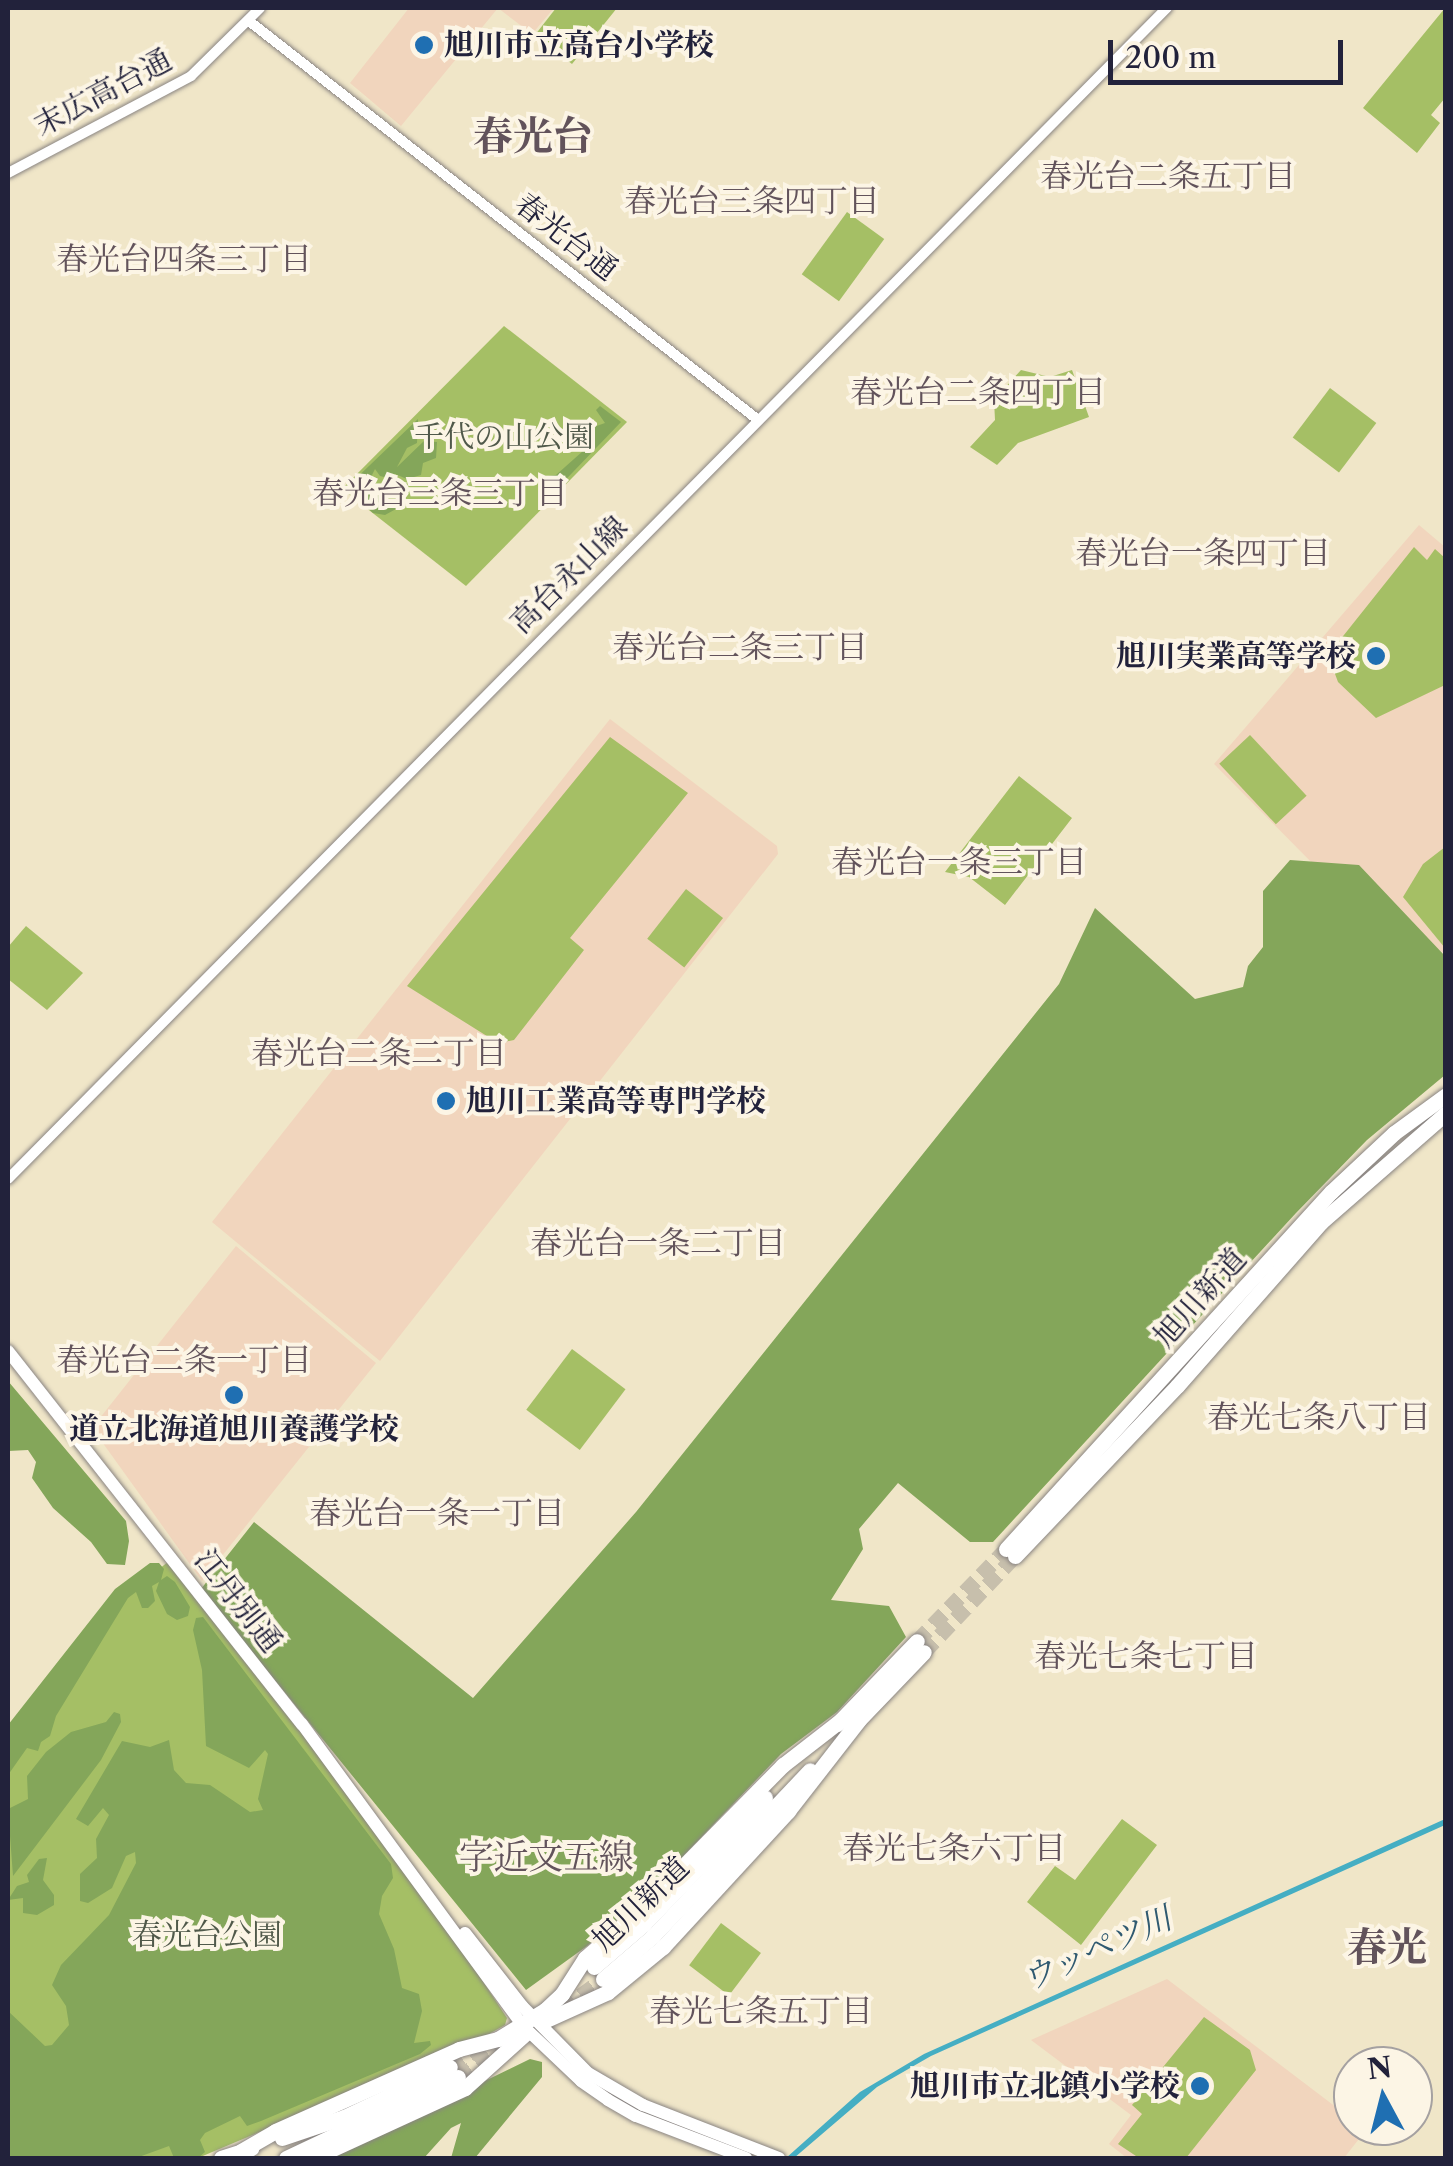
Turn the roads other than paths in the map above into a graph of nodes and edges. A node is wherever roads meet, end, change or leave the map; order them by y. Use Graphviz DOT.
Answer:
graph roads {
  1 [pos="260,8"];
  2 [pos="1167,8"];
  3 [pos="250,21"];
  4 [pos="8,173"];
  5 [pos="757,419"];
  6 [pos="1446,1095"];
  7 [pos="1446,1113"];
  8 [pos="8,1179"];
  9 [pos="8,1351"];
  10 [pos="921,1646"];
  11 [pos="850,1720"];
  12 [pos="599,1973"];
  13 [pos="530,2025"];
  14 [pos="584,2077"];
  15 [pos="241,2152"];
  16 [pos="221,2158"];
  17 [pos="286,2158"];
  18 [pos="299,2158"];
  19 [pos="746,2158"];
  20 [pos="780,2158"];
  1 -- 3 [label="street, 末広高台通"];
  2 -- 5 [label="street, 高台永山線"];
  3 -- 4 [label="street, 末広高台通"];
  3 -- 5 [label="street, 春光台通"];
  5 -- 8 [label="street, 高台永山線"];
  6 -- 7 [label="highway, 旭川新道"];
  9 -- 13 [label="main road, 江丹別通"];
  10 -- 11 [label="highway, 旭川新道"];
  11 -- 12 [label="highway, 旭川新道"];
  11 -- 13 [label="highway"];
  11 -- 13 [label="highway"];
  13 -- 14 [label="main road, 江丹別通"];
  13 -- 15 [label="highway"];
  13 -- 18 [label="highway"];
  14 -- 19 [label="main road, 江丹別通"];
  14 -- 20 [label="main road, 江丹別通"];
  15 -- 16 [label="highway"];
  15 -- 17 [label="highway"];
}
